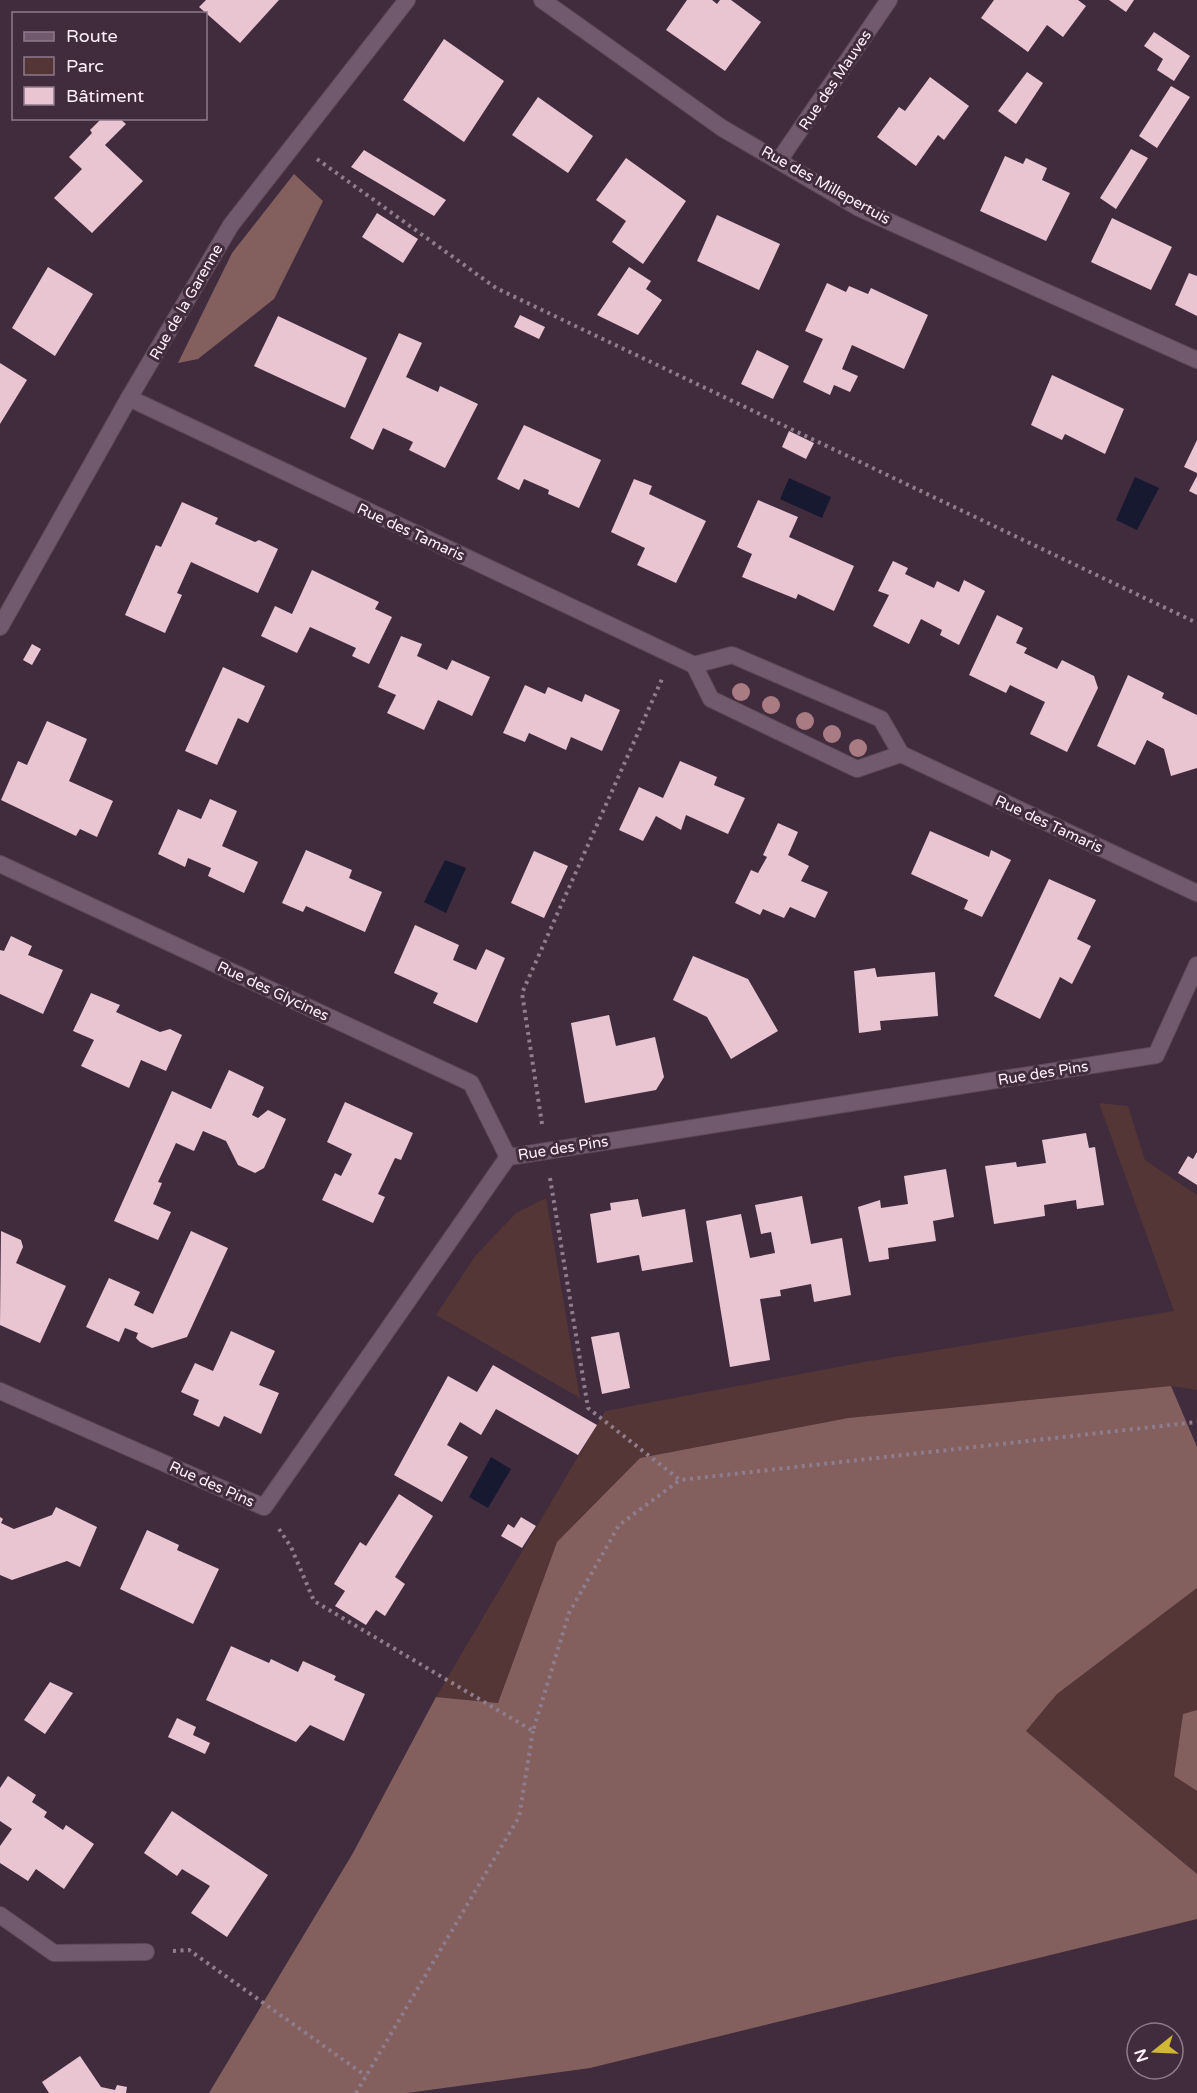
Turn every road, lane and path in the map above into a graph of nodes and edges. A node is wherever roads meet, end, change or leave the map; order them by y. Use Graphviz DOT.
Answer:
graph roads {
  1 [pos="407,0"];
  2 [pos="542,0"];
  3 [pos="889,0"];
  4 [pos="294,142"];
  5 [pos="780,159"];
  6 [pos="1197,360"];
  7 [pos="129,399"];
  8 [pos="1197,623"];
  9 [pos="0,627"];
  10 [pos="673,655"];
  11 [pos="694,665"];
  12 [pos="901,754"];
  13 [pos="0,864"];
  14 [pos="1197,893"];
  15 [pos="1197,965"];
  16 [pos="546,1150"];
  17 [pos="508,1157"];
  18 [pos="0,1391"];
  19 [pos="1197,1422"];
  20 [pos="680,1480"];
  21 [pos="264,1507"];
  22 [pos="532,1731"];
  23 [pos="0,1915"];
  24 [pos="146,1952"];
  25 [pos="366,2076"];
  26 [pos="356,2093"];
  1 -- 4 [label="street, Rue de la Garenne"];
  2 -- 5 [label="street, Rue des Millepertuis"];
  3 -- 5 [label="street, Rue des Mauves"];
  4 -- 7 [label="street, Rue de la Garenne"];
  4 -- 8 [label="path"];
  5 -- 6 [label="street, Rue des Millepertuis"];
  7 -- 9 [label="street, Rue de la Garenne"];
  7 -- 10 [label="street, Rue des Tamaris"];
  10 -- 11 [label="street, Rue des Tamaris"];
  10 -- 16 [label="path"];
  11 -- 12 [label="street"];
  11 -- 12 [label="street"];
  12 -- 14 [label="street, Rue des Tamaris"];
  13 -- 17 [label="street, Rue des Glycines"];
  15 -- 16 [label="street, Rue des Pins"];
  16 -- 17 [label="street, Rue des Pins"];
  16 -- 20 [label="path"];
  17 -- 21 [label="street, Rue des Pins"];
  18 -- 21 [label="street, Rue des Pins"];
  19 -- 20 [label="path"];
  20 -- 22 [label="path"];
  21 -- 22 [label="path"];
  22 -- 25 [label="path"];
  23 -- 24 [label="street"];
  24 -- 25 [label="path"];
  25 -- 26 [label="path"];
}
